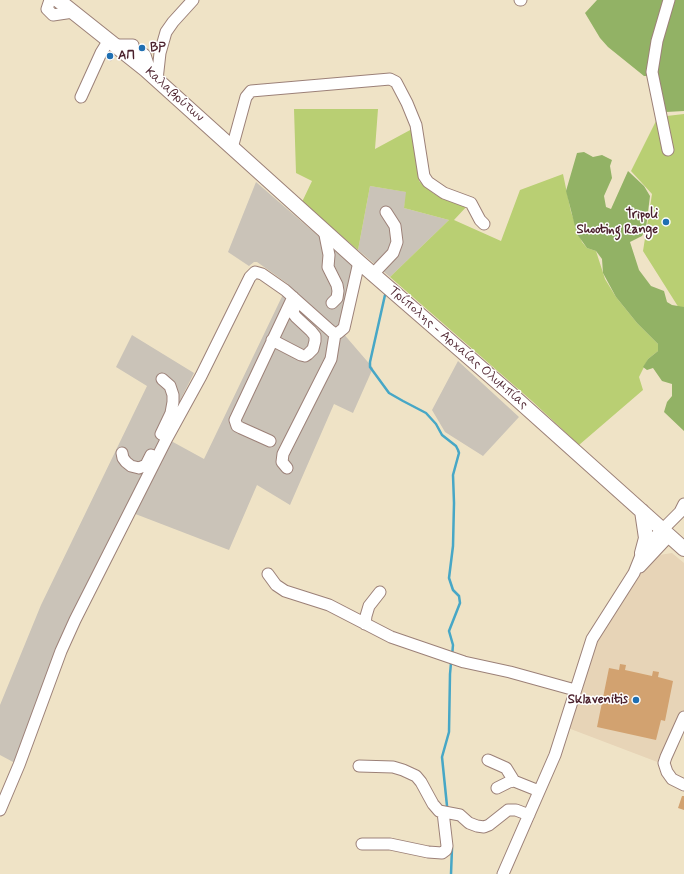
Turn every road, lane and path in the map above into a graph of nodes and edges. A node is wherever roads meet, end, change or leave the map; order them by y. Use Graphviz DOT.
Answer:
graph roads {
  1 [pos="56,0"];
  2 [pos="193,0"];
  3 [pos="669,0"];
  4 [pos="120,48"];
  5 [pos="154,77"];
  6 [pos="81,96"];
  7 [pos="232,148"];
  8 [pos="668,150"];
  9 [pos="386,212"];
  10 [pos="484,224"];
  11 [pos="324,230"];
  12 [pos="359,262"];
  13 [pos="373,274"];
  14 [pos="295,298"];
  15 [pos="332,303"];
  16 [pos="335,334"];
  17 [pos="272,340"];
  18 [pos="162,379"];
  19 [pos="270,441"];
  20 [pos="122,453"];
  21 [pos="155,455"];
  22 [pos="287,468"];
  23 [pos="684,504"];
  24 [pos="642,511"];
  25 [pos="666,532"];
  26 [pos="684,549"];
  27 [pos="642,553"];
  28 [pos="634,573"];
  29 [pos="268,574"];
  30 [pos="380,592"];
  31 [pos="365,624"];
  32 [pos="575,690"];
  33 [pos="684,717"];
  34 [pos="488,760"];
  35 [pos="359,766"];
  36 [pos="514,782"];
  37 [pos="684,785"];
  38 [pos="497,788"];
  39 [pos="540,791"];
  40 [pos="0,810"];
  41 [pos="443,812"];
  42 [pos="529,815"];
  43 [pos="362,844"];
  44 [pos="503,874"];
  1 -- 4 [label="main road, Καλαβρύτων"];
  2 -- 5 [label="street"];
  3 -- 8 [label="street"];
  4 -- 5 [label="main road, Καλαβρύτων"];
  4 -- 6 [label="street"];
  5 -- 7 [label="main road, Καλαβρύτων"];
  7 -- 10 [label="street"];
  7 -- 11 [label="main road, Τρίπολης - Αρχαίας Ολυμπίας"];
  9 -- 13 [label="street"];
  11 -- 12 [label="main road, Τρίπολης - Αρχαίας Ολυμπίας"];
  11 -- 15 [label="street"];
  12 -- 13 [label="main road, Τρίπολης - Αρχαίας Ολυμπίας"];
  12 -- 16 [label="street"];
  13 -- 24 [label="main road, Τρίπολης - Αρχαίας Ολυμπίας"];
  14 -- 16 [label="street"];
  14 -- 17 [label="street"];
  14 -- 17 [label="street"];
  14 -- 21 [label="street"];
  16 -- 22 [label="street"];
  17 -- 19 [label="street"];
  18 -- 21 [label="street"];
  20 -- 21 [label="street"];
  21 -- 40 [label="street"];
  23 -- 25 [label="street"];
  24 -- 25 [label="main road, Τρίπολης - Αρχαίας Ολυμπίας"];
  24 -- 27 [label="main road"];
  25 -- 26 [label="main road, Τρίπολης - Αρχαίας Ολυμπίας"];
  25 -- 27 [label="street"];
  25 -- 28 [label="street"];
  27 -- 28 [label="street"];
  28 -- 32 [label="street"];
  29 -- 31 [label="street"];
  30 -- 31 [label="street"];
  31 -- 32 [label="street"];
  32 -- 39 [label="street"];
  33 -- 37 [label="street"];
  34 -- 36 [label="street"];
  35 -- 41 [label="street"];
  36 -- 38 [label="street"];
  36 -- 39 [label="street"];
  39 -- 42 [label="street"];
  41 -- 42 [label="street"];
  41 -- 43 [label="street"];
  42 -- 44 [label="street"];
}
